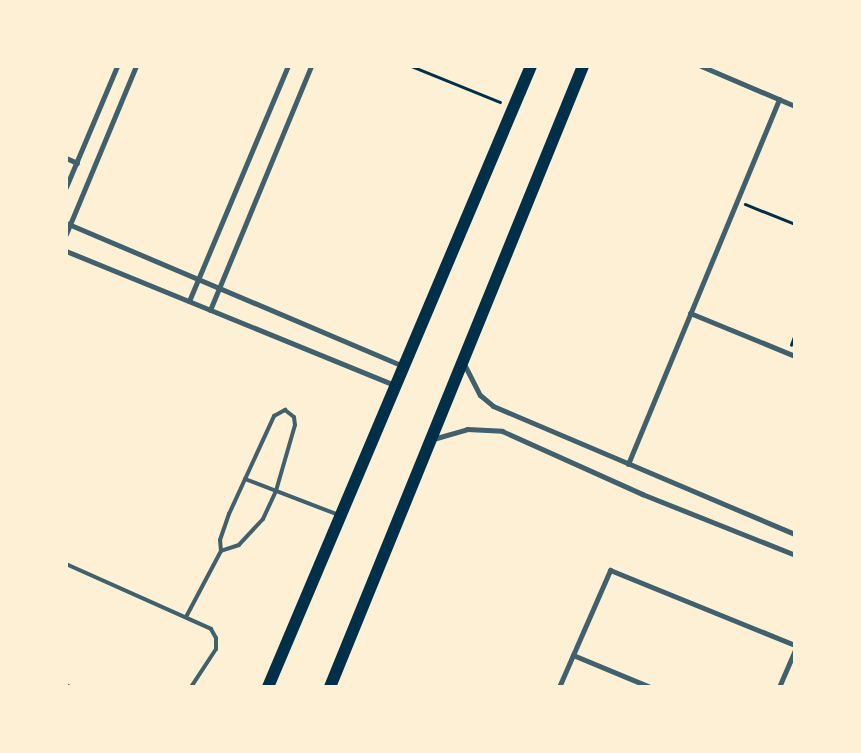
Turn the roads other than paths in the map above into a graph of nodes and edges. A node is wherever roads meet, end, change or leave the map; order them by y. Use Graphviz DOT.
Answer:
graph roads {
  1 [pos="117,66"];
  2 [pos="136,66"];
  3 [pos="288,66"];
  4 [pos="311,66"];
  5 [pos="531,66"];
  6 [pos="583,66"];
  7 [pos="701,66"];
  8 [pos="779,99"];
  9 [pos="795,106"];
  10 [pos="66,158"];
  11 [pos="77,162"];
  12 [pos="66,187"];
  13 [pos="68,224"];
  14 [pos="66,234"];
  15 [pos="66,251"];
  16 [pos="198,279"];
  17 [pos="220,288"];
  18 [pos="189,301"];
  19 [pos="210,310"];
  20 [pos="690,313"];
  21 [pos="795,356"];
  22 [pos="462,362"];
  23 [pos="406,367"];
  24 [pos="398,386"];
  25 [pos="428,440"];
  26 [pos="628,464"];
  27 [pos="246,479"];
  28 [pos="276,491"];
  29 [pos="341,516"];
  30 [pos="795,534"];
  31 [pos="221,552"];
  32 [pos="795,556"];
  33 [pos="66,564"];
  34 [pos="186,617"];
  35 [pos="795,644"];
  36 [pos="795,650"];
  37 [pos="573,655"];
  38 [pos="66,685"];
  39 [pos="70,687"];
  40 [pos="191,687"];
  41 [pos="268,687"];
  42 [pos="330,687"];
  43 [pos="559,687"];
  44 [pos="650,687"];
  45 [pos="779,687"];
  1 -- 11 [label="street"];
  2 -- 13 [label="street"];
  3 -- 16 [label="street"];
  4 -- 17 [label="street"];
  5 -- 23 [label="main road"];
  6 -- 22 [label="main road"];
  7 -- 8 [label="street"];
  8 -- 9 [label="street"];
  8 -- 20 [label="street"];
  10 -- 11 [label="street"];
  11 -- 12 [label="street"];
  13 -- 14 [label="street"];
  13 -- 16 [label="street"];
  15 -- 18 [label="street"];
  16 -- 17 [label="street"];
  16 -- 18 [label="street"];
  17 -- 19 [label="street"];
  17 -- 23 [label="street"];
  18 -- 19 [label="street"];
  19 -- 24 [label="street"];
  20 -- 21 [label="street"];
  20 -- 26 [label="street"];
  22 -- 25 [label="main road"];
  22 -- 26 [label="street"];
  23 -- 24 [label="main road"];
  24 -- 29 [label="main road"];
  25 -- 32 [label="street"];
  25 -- 42 [label="main road"];
  26 -- 30 [label="street"];
  27 -- 28 [label="lane"];
  27 -- 28 [label="lane"];
  27 -- 31 [label="lane"];
  28 -- 29 [label="lane"];
  28 -- 31 [label="lane"];
  29 -- 41 [label="main road"];
  31 -- 34 [label="lane"];
  33 -- 34 [label="lane"];
  34 -- 40 [label="lane"];
  35 -- 37 [label="street"];
  36 -- 45 [label="street"];
  37 -- 43 [label="street"];
  37 -- 44 [label="street"];
  38 -- 39 [label="lane"];
}
